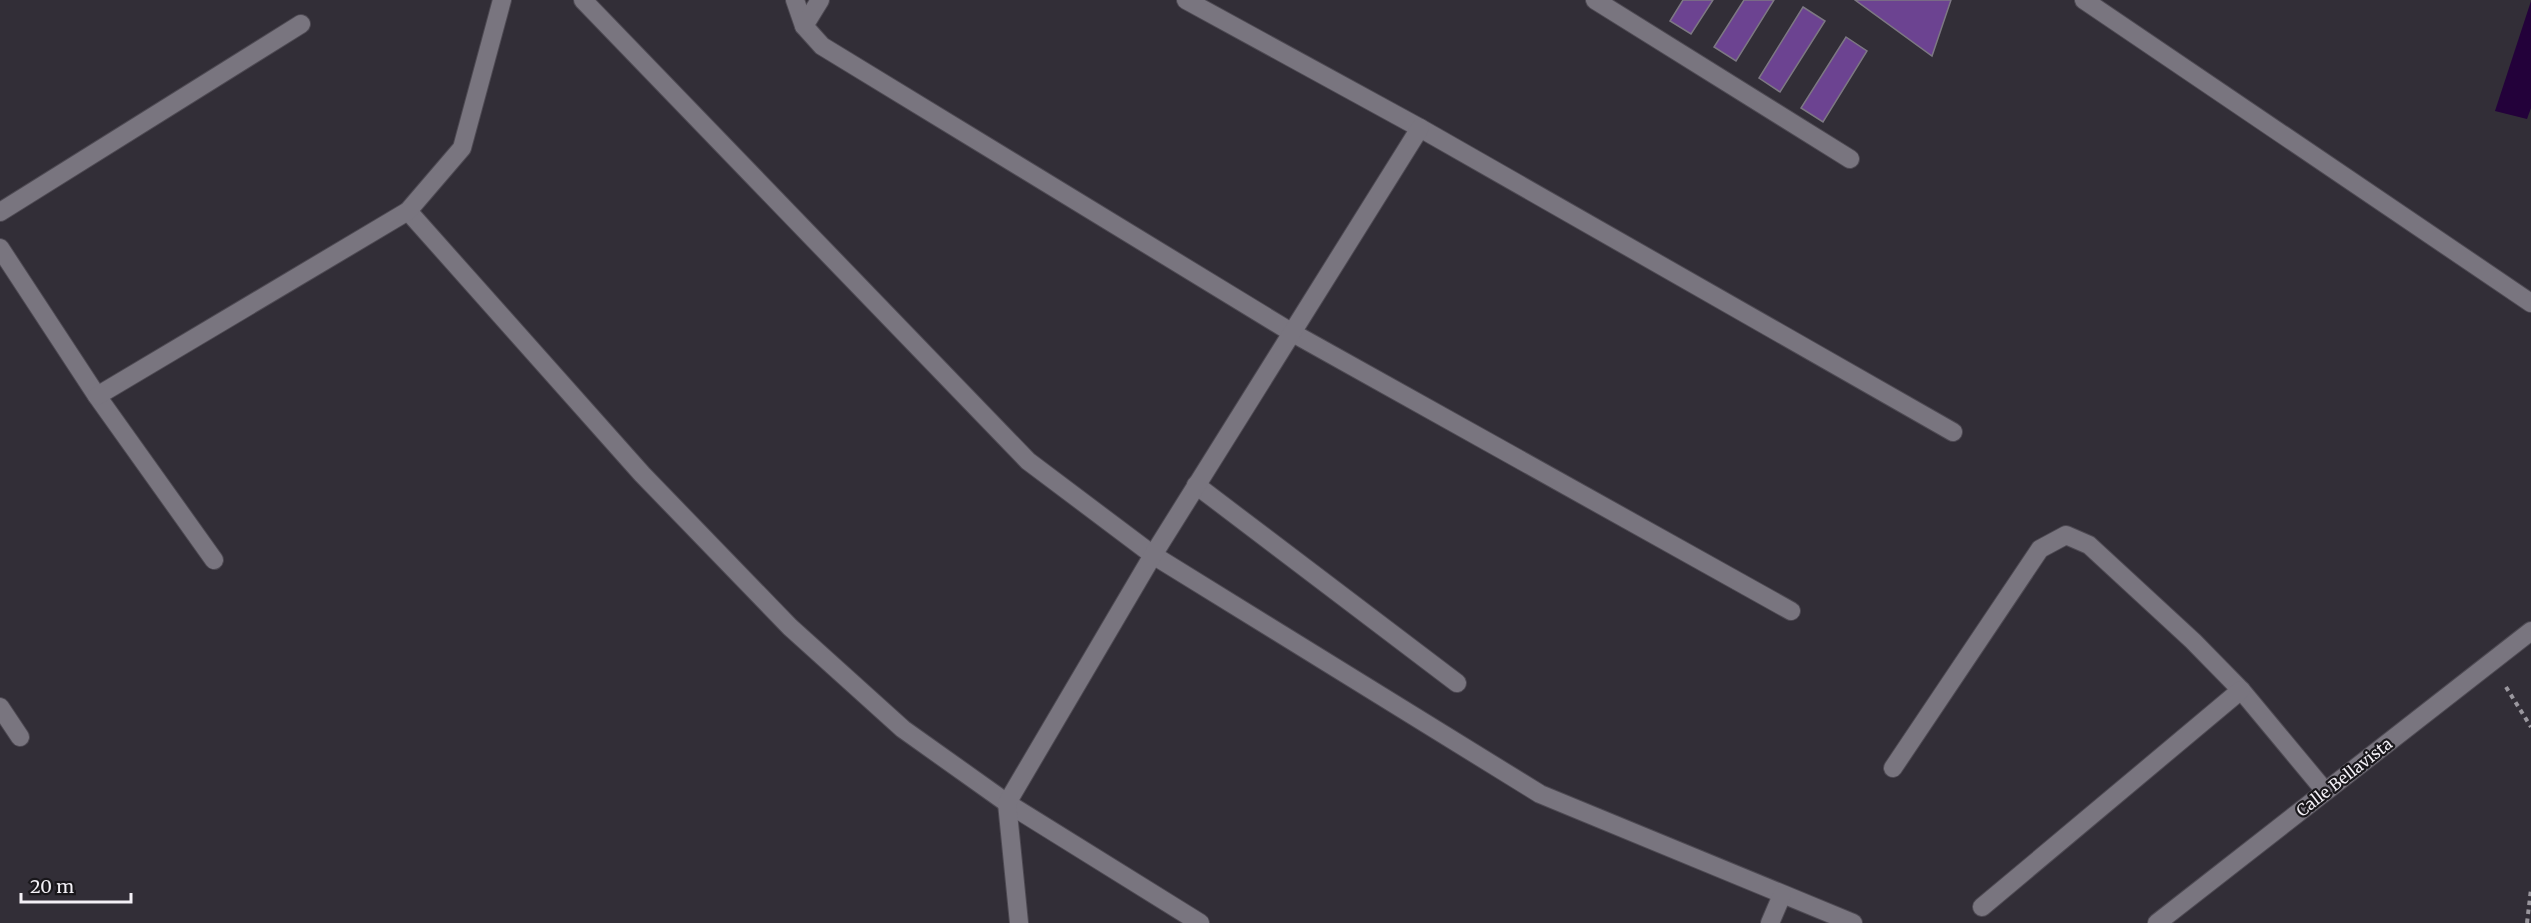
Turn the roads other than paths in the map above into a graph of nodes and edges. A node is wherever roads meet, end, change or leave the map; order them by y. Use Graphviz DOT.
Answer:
graph roads {
  1 [pos="501,0"];
  2 [pos="583,0"];
  3 [pos="795,0"];
  4 [pos="820,0"];
  5 [pos="1186,0"];
  6 [pos="1595,0"];
  7 [pos="2084,0"];
  8 [pos="301,24"];
  9 [pos="804,26"];
  10 [pos="1420,128"];
  11 [pos="1850,159"];
  12 [pos="408,211"];
  13 [pos="0,212"];
  14 [pos="0,248"];
  15 [pos="2531,303"];
  16 [pos="1292,332"];
  17 [pos="97,396"];
  18 [pos="1953,432"];
  19 [pos="1196,485"];
  20 [pos="1153,555"];
  21 [pos="214,560"];
  22 [pos="1791,611"];
  23 [pos="2531,631"];
  24 [pos="1457,683"];
  25 [pos="2241,690"];
  26 [pos="0,707"];
  27 [pos="20,737"];
  28 [pos="1893,768"];
  29 [pos="2325,791"];
  30 [pos="1007,803"];
  31 [pos="1782,895"];
  32 [pos="1982,907"];
  33 [pos="1019,923"];
  34 [pos="1200,923"];
  35 [pos="1770,923"];
  36 [pos="1853,923"];
  37 [pos="2157,923"];
  1 -- 12 [label="street"];
  2 -- 20 [label="street"];
  3 -- 9 [label="street"];
  4 -- 9 [label="street"];
  5 -- 10 [label="street"];
  6 -- 11 [label="street"];
  7 -- 15 [label="street"];
  8 -- 13 [label="street"];
  9 -- 16 [label="street"];
  10 -- 16 [label="street"];
  10 -- 18 [label="street"];
  12 -- 17 [label="street"];
  12 -- 30 [label="street"];
  14 -- 17 [label="street"];
  16 -- 19 [label="street"];
  16 -- 22 [label="street"];
  17 -- 21 [label="street"];
  19 -- 20 [label="street"];
  19 -- 24 [label="street"];
  20 -- 30 [label="street"];
  20 -- 31 [label="street"];
  23 -- 29 [label="street, Calle Bellavista"];
  25 -- 28 [label="street"];
  25 -- 29 [label="street"];
  25 -- 32 [label="street"];
  26 -- 27 [label="street"];
  29 -- 37 [label="street, Calle Bellavista"];
  30 -- 33 [label="street"];
  30 -- 34 [label="street"];
  31 -- 35 [label="street"];
  31 -- 36 [label="street"];
}
